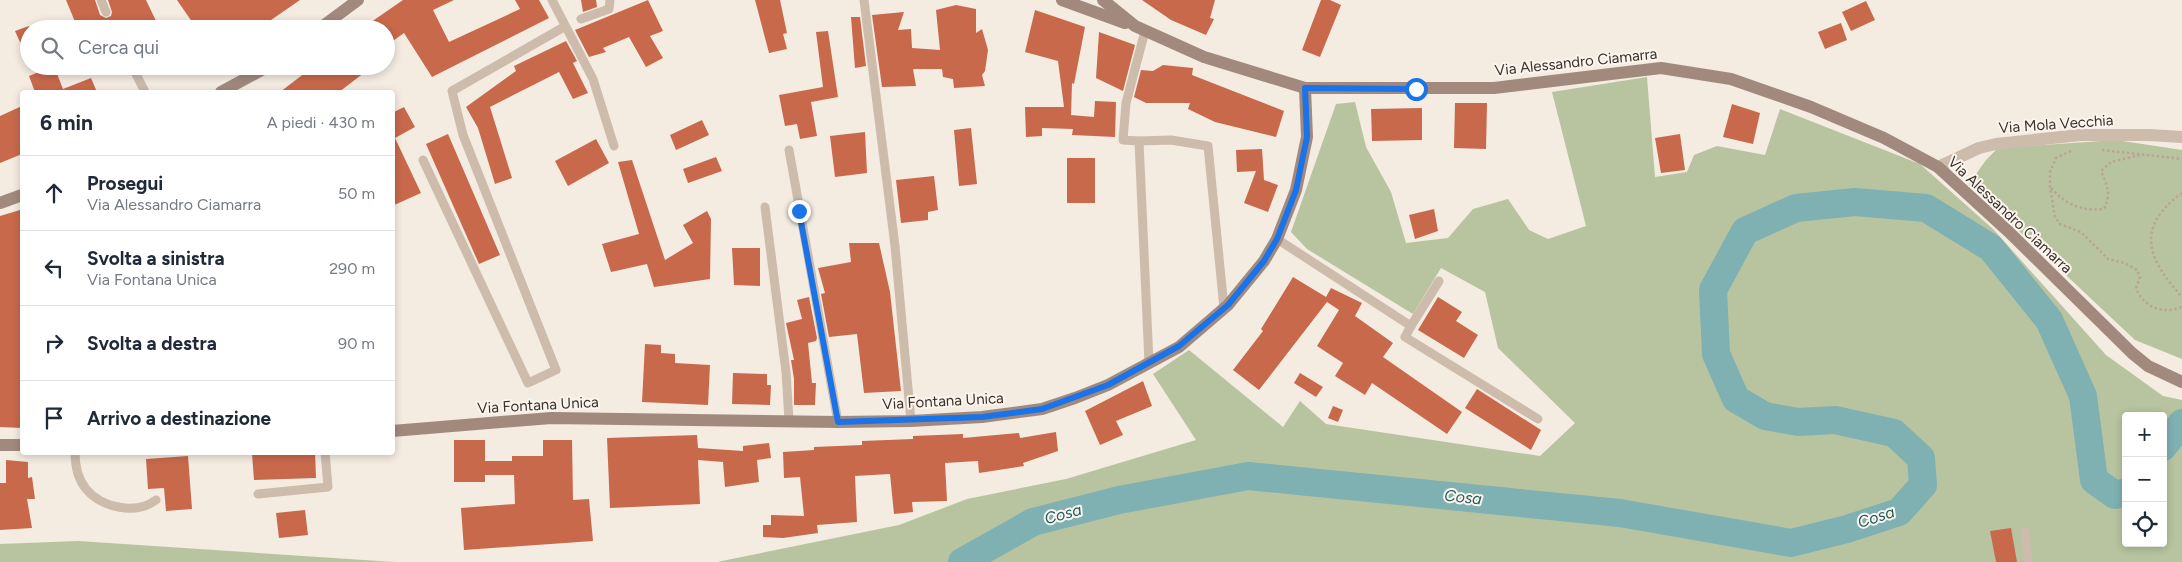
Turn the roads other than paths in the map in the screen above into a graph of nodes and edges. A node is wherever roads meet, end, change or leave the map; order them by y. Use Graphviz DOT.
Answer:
graph roads {
  1 [pos="101,0"];
  2 [pos="358,0"];
  3 [pos="552,0"];
  4 [pos="610,0"];
  5 [pos="864,0"];
  6 [pos="1062,0"];
  7 [pos="1103,0"];
  8 [pos="106,12"];
  9 [pos="331,20"];
  10 [pos="581,20"];
  11 [pos="564,27"];
  12 [pos="1140,29"];
  13 [pos="136,75"];
  14 [pos="252,75"];
  15 [pos="1305,88"];
  16 [pos="144,90"];
  17 [pos="225,90"];
  18 [pos="2182,137"];
  19 [pos="1139,141"];
  20 [pos="614,146"];
  21 [pos="789,150"];
  22 [pos="423,160"];
  23 [pos="1938,167"];
  24 [pos="20,198"];
  25 [pos="0,203"];
  26 [pos="765,207"];
  27 [pos="1277,239"];
  28 [pos="1439,282"];
  29 [pos="1224,308"];
  30 [pos="1411,326"];
  31 [pos="1149,362"];
  32 [pos="2182,382"];
  33 [pos="1538,419"];
  34 [pos="790,420"];
  35 [pos="911,421"];
  36 [pos="838,422"];
  37 [pos="395,431"];
  38 [pos="0,445"];
  39 [pos="20,445"];
  40 [pos="75,455"];
  41 [pos="325,455"];
  42 [pos="258,494"];
  43 [pos="156,500"];
  44 [pos="2025,530"];
  45 [pos="2028,562"];
  1 -- 8 [label="lane"];
  2 -- 9 [label="main road"];
  3 -- 11 [label="lane"];
  4 -- 10 [label="lane"];
  5 -- 35 [label="lane"];
  6 -- 12 [label="main road"];
  7 -- 12 [label="main road, Via Alessandro Ciamarra"];
  11 -- 20 [label="lane"];
  11 -- 22 [label="lane"];
  12 -- 15 [label="main road, Via Alessandro Ciamarra"];
  12 -- 19 [label="lane"];
  13 -- 16 [label="lane"];
  14 -- 17 [label="main road"];
  15 -- 23 [label="main road, Via Alessandro Ciamarra"];
  15 -- 27 [label="main road, Via Fontana Unica"];
  18 -- 23 [label="street, Via Mola Vecchia"];
  19 -- 29 [label="lane"];
  19 -- 31 [label="lane"];
  21 -- 36 [label="lane"];
  23 -- 32 [label="main road, Via Alessandro Ciamarra"];
  24 -- 25 [label="main road"];
  26 -- 34 [label="lane"];
  27 -- 29 [label="main road, Via Fontana Unica"];
  27 -- 30 [label="lane"];
  28 -- 30 [label="lane"];
  29 -- 31 [label="main road, Via Fontana Unica"];
  30 -- 33 [label="lane"];
  31 -- 35 [label="main road, Via Fontana Unica"];
  34 -- 36 [label="main road, Via Fontana Unica"];
  34 -- 37 [label="main road, Via Fontana Unica"];
  35 -- 36 [label="main road, Via Fontana Unica"];
  38 -- 39 [label="main road"];
  40 -- 43 [label="lane"];
  41 -- 42 [label="lane"];
  44 -- 45 [label="lane"];
}
